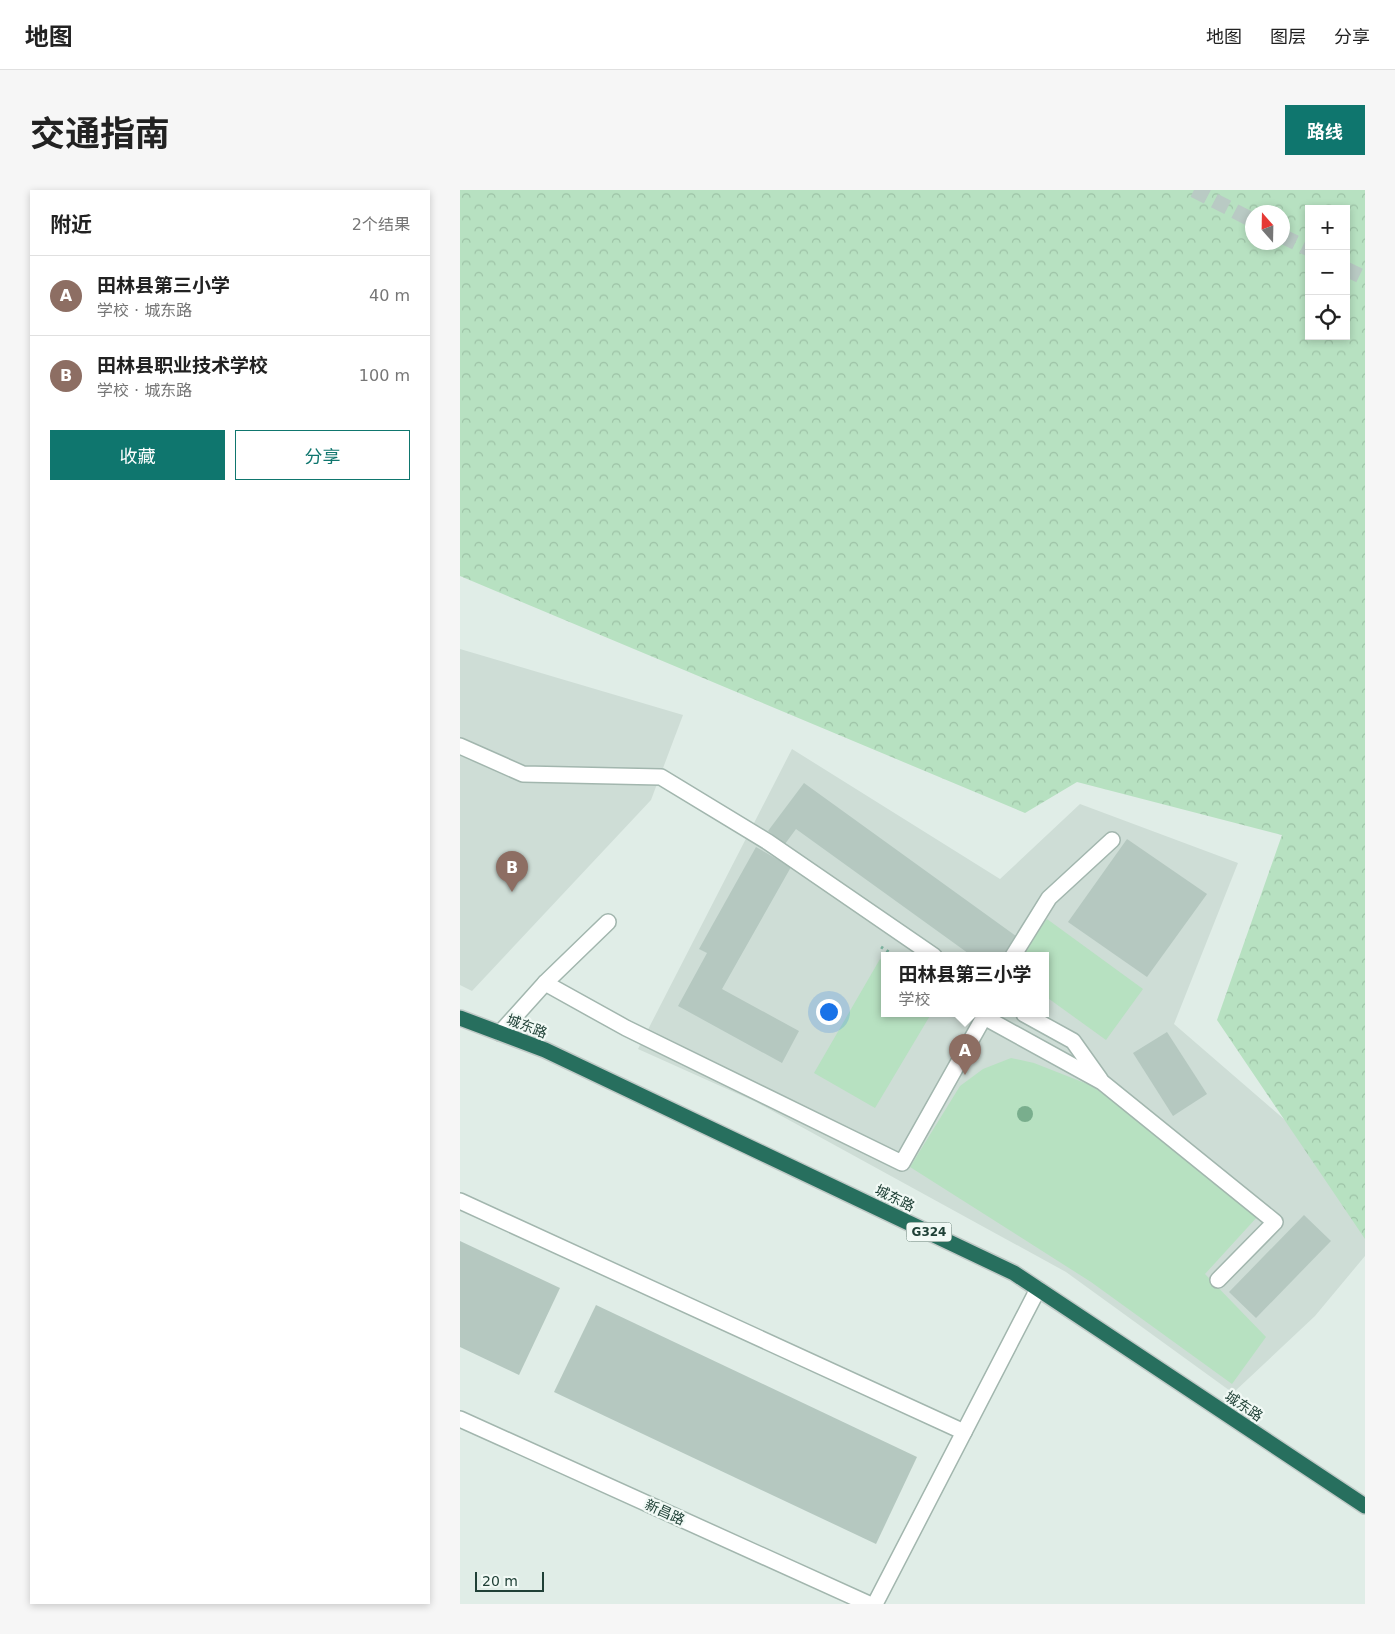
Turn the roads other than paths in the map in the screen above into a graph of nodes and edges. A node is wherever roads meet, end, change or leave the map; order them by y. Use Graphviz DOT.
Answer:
graph roads {
  1 [pos="460,746"];
  2 [pos="1112,840"];
  3 [pos="608,922"];
  4 [pos="928,952"];
  5 [pos="1015,952"];
  6 [pos="545,983"];
  7 [pos="1029,1017"];
  8 [pos="460,1018"];
  9 [pos="500,1032"];
  10 [pos="1102,1082"];
  11 [pos="460,1201"];
  12 [pos="1218,1280"];
  13 [pos="1038,1289"];
  14 [pos="460,1419"];
  15 [pos="964,1432"];
  16 [pos="1365,1506"];
  17 [pos="869,1604"];
  18 [pos="876,1604"];
  1 -- 4 [label="street"];
  2 -- 5 [label="street"];
  3 -- 6 [label="street"];
  6 -- 9 [label="street"];
  6 -- 10 [label="street"];
  7 -- 10 [label="street"];
  8 -- 9 [label="highway, 城东路 / G324"];
  9 -- 13 [label="highway, 城东路 / G324"];
  10 -- 12 [label="street"];
  11 -- 15 [label="street"];
  13 -- 15 [label="street"];
  13 -- 16 [label="highway, 城东路 / G324"];
  14 -- 17 [label="street, 新昌路"];
  15 -- 18 [label="street"];
}
